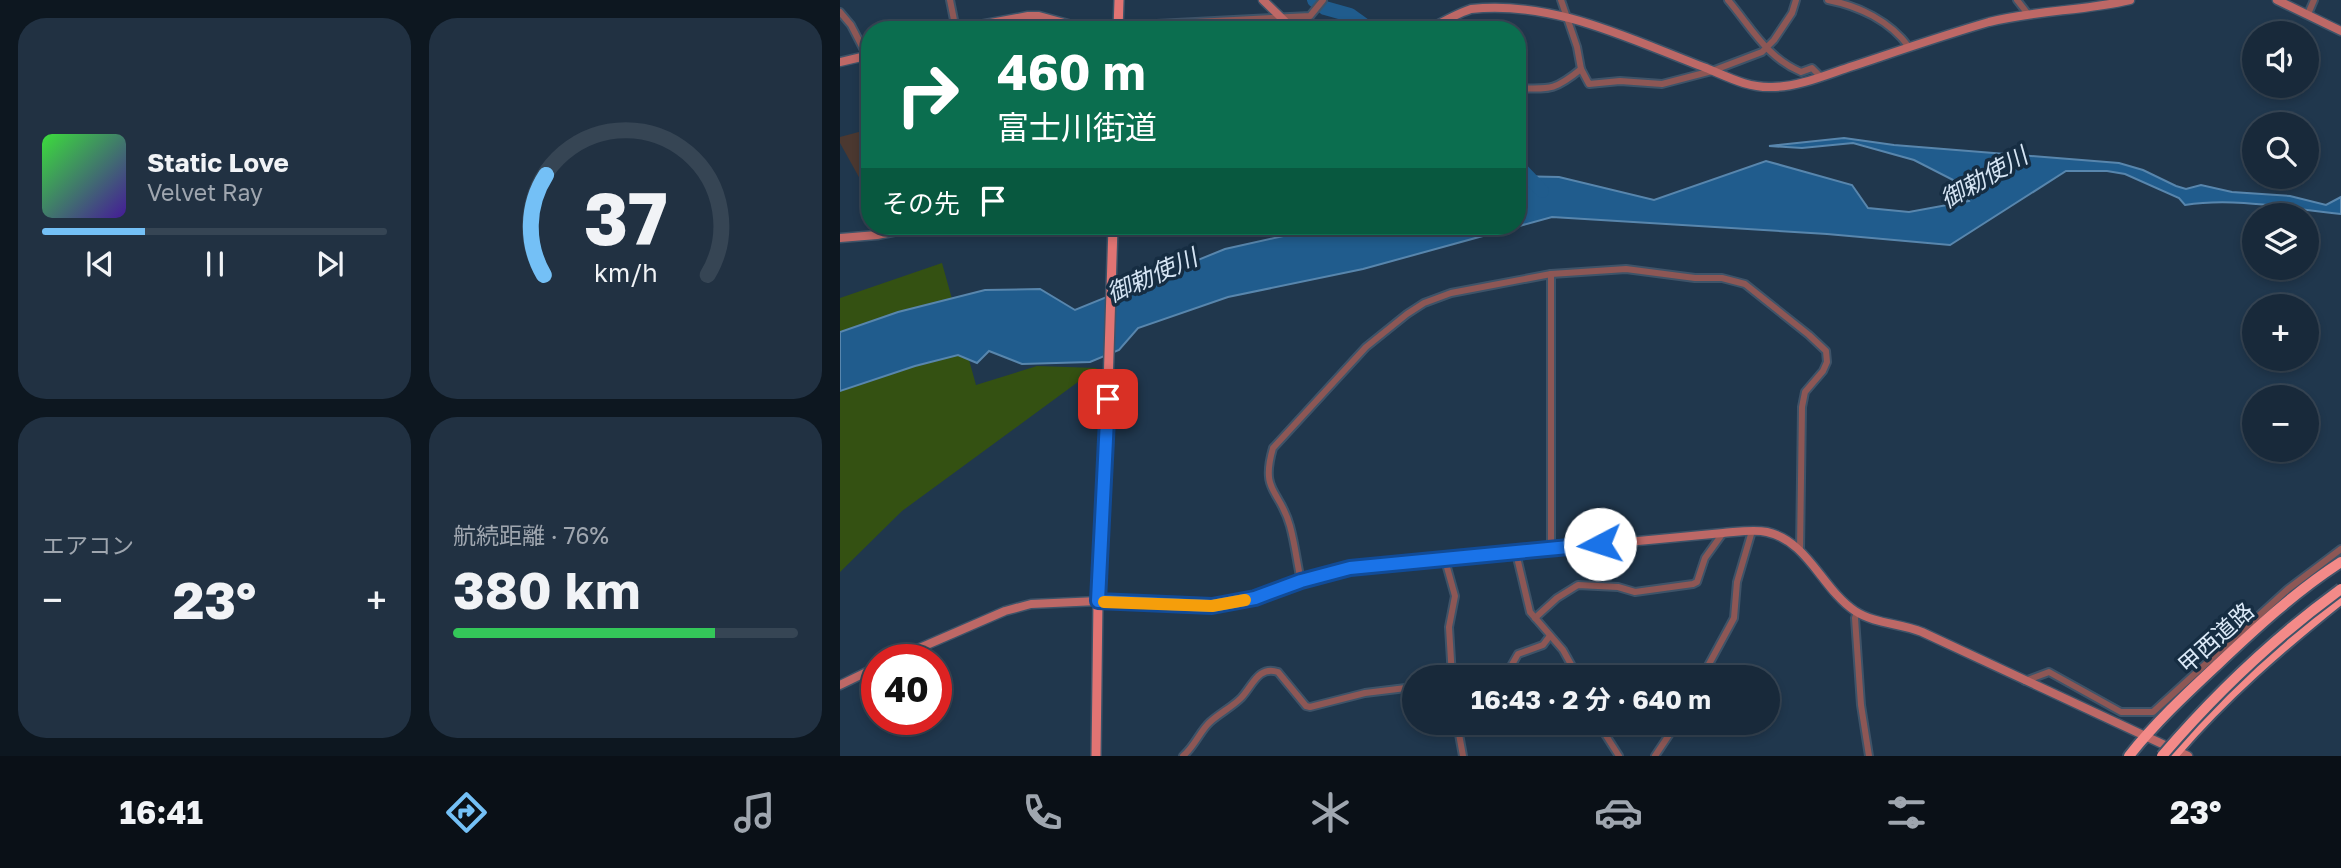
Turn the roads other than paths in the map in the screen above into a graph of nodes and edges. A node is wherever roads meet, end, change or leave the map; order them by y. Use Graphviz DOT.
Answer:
graph roads {
  1 [pos="950,0"];
  2 [pos="1119,0"];
  3 [pos="1263,0"];
  4 [pos="1323,0"];
  5 [pos="1728,0"];
  6 [pos="1796,0"];
  7 [pos="1828,0"];
  8 [pos="2017,0"];
  9 [pos="2130,0"];
  10 [pos="2277,0"];
  11 [pos="2314,0"];
  12 [pos="1561,4"];
  13 [pos="840,12"];
  14 [pos="2028,14"];
  15 [pos="2308,14"];
  16 [pos="1283,19"];
  17 [pos="954,21"];
  18 [pos="1002,21"];
  19 [pos="1057,21"];
  20 [pos="1118,21"];
  21 [pos="1246,21"];
  22 [pos="1446,21"];
  23 [pos="2341,31"];
  24 [pos="861,42"];
  25 [pos="1909,47"];
  26 [pos="1766,49"];
  27 [pos="861,58"];
  28 [pos="840,62"];
  29 [pos="1581,69"];
  30 [pos="1712,71"];
  31 [pos="1821,77"];
  32 [pos="1526,88"];
  33 [pos="877,235"];
  34 [pos="1113,235"];
  35 [pos="840,238"];
  36 [pos="1551,274"];
  37 [pos="1752,531"];
  38 [pos="1723,533"];
  39 [pos="1551,549"];
  40 [pos="2341,549"];
  41 [pos="1800,551"];
  42 [pos="1516,553"];
  43 [pos="1445,560"];
  44 [pos="2341,562"];
  45 [pos="1301,581"];
  46 [pos="2341,589"];
  47 [pos="2341,598"];
  48 [pos="1098,601"];
  49 [pos="1857,612"];
  50 [pos="1535,618"];
  51 [pos="1549,637"];
  52 [pos="929,644"];
  53 [pos="1451,665"];
  54 [pos="1511,665"];
  55 [pos="1571,665"];
  56 [pos="1709,665"];
  57 [pos="861,675"];
  58 [pos="2024,681"];
  59 [pos="840,685"];
  60 [pos="1402,688"];
  61 [pos="1459,735"];
  62 [pos="1606,735"];
  63 [pos="1669,735"];
  64 [pos="2145,736"];
  65 [pos="2179,754"];
  66 [pos="1096,756"];
  67 [pos="1183,756"];
  68 [pos="1463,756"];
  69 [pos="1619,756"];
  70 [pos="1655,756"];
  71 [pos="1869,756"];
  72 [pos="2129,756"];
  73 [pos="2162,756"];
  1 -- 17 [label="street"];
  2 -- 20 [label="main road"];
  3 -- 16 [label="street"];
  4 -- 16 [label="street"];
  5 -- 26 [label="street"];
  6 -- 26 [label="street"];
  7 -- 25 [label="street"];
  8 -- 14 [label="street"];
  9 -- 14 [label="street"];
  10 -- 15 [label="street"];
  11 -- 15 [label="street"];
  12 -- 22 [label="street"];
  12 -- 29 [label="street"];
  12 -- 30 [label="street"];
  13 -- 24 [label="street"];
  14 -- 25 [label="street"];
  15 -- 23 [label="street"];
  16 -- 21 [label="street"];
  18 -- 19 [label="street"];
  25 -- 31 [label="street"];
  26 -- 30 [label="street"];
  26 -- 31 [label="street"];
  27 -- 28 [label="street"];
  29 -- 30 [label="street"];
  29 -- 32 [label="street"];
  30 -- 31 [label="street"];
  33 -- 35 [label="street"];
  34 -- 48 [label="main road"];
  36 -- 39 [label="street"];
  36 -- 41 [label="street"];
  36 -- 45 [label="street"];
  37 -- 38 [label="street"];
  37 -- 41 [label="street"];
  37 -- 56 [label="street"];
  38 -- 39 [label="street"];
  38 -- 50 [label="street"];
  39 -- 42 [label="street"];
  40 -- 58 [label="street"];
  41 -- 49 [label="street"];
  42 -- 43 [label="street"];
  42 -- 50 [label="street"];
  43 -- 45 [label="street"];
  43 -- 53 [label="street"];
  44 -- 64 [label="highway, 甲西道路"];
  45 -- 48 [label="street"];
  46 -- 73 [label="highway, bridge"];
  47 -- 65 [label="highway"];
  48 -- 52 [label="street"];
  48 -- 66 [label="main road"];
  49 -- 58 [label="street"];
  49 -- 71 [label="street"];
  50 -- 51 [label="street"];
  51 -- 54 [label="street"];
  51 -- 55 [label="street"];
  57 -- 59 [label="street"];
  58 -- 64 [label="street"];
  60 -- 67 [label="street"];
  61 -- 68 [label="street"];
  62 -- 69 [label="street"];
  63 -- 70 [label="street"];
  64 -- 65 [label="street"];
  64 -- 72 [label="highway, 甲西道路"];
}
